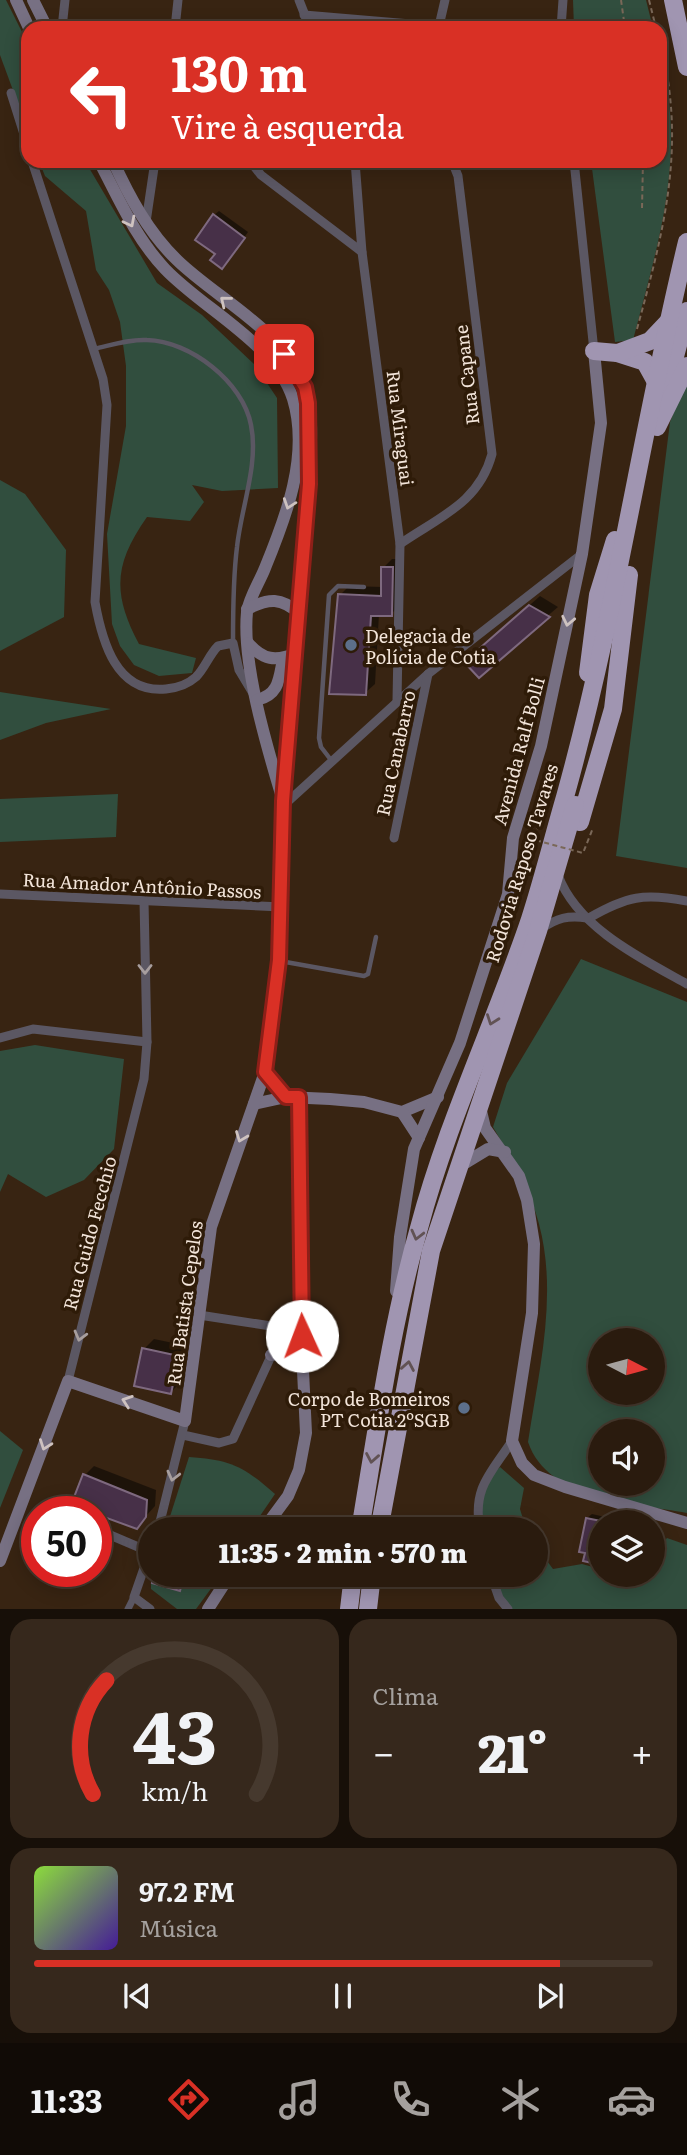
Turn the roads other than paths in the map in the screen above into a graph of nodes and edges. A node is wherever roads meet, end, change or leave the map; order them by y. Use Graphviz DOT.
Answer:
graph roads {
  1 [pos="16,0"];
  2 [pos="33,0"];
  3 [pos="65,0"];
  4 [pos="178,0"];
  5 [pos="299,0"];
  6 [pos="445,0"];
  7 [pos="563,0"];
  8 [pos="673,0"];
  9 [pos="304,15"];
  10 [pos="176,17"];
  11 [pos="26,21"];
  12 [pos="44,21"];
  13 [pos="63,21"];
  14 [pos="176,21"];
  15 [pos="178,21"];
  16 [pos="307,21"];
  17 [pos="378,21"];
  18 [pos="440,21"];
  19 [pos="562,21"];
  20 [pos="687,67"];
  21 [pos="11,93"];
  22 [pos="21,125"];
  23 [pos="35,168"];
  24 [pos="103,168"];
  25 [pos="116,168"];
  26 [pos="154,168"];
  27 [pos="256,168"];
  28 [pos="356,168"];
  29 [pos="455,168"];
  30 [pos="575,168"];
  31 [pos="146,222"];
  32 [pos="687,242"];
  33 [pos="362,252"];
  34 [pos="687,311"];
  35 [pos="668,322"];
  36 [pos="93,349"];
  37 [pos="594,351"];
  38 [pos="625,351"];
  39 [pos="687,366"];
  40 [pos="656,382"];
  41 [pos="657,427"];
  42 [pos="400,544"];
  43 [pos="582,554"];
  44 [pos="364,587"];
  45 [pos="247,609"];
  46 [pos="300,614"];
  47 [pos="248,642"];
  48 [pos="233,643"];
  49 [pos="297,653"];
  50 [pos="282,659"];
  51 [pos="428,674"];
  52 [pos="257,699"];
  53 [pos="397,700"];
  54 [pos="332,761"];
  55 [pos="283,803"];
  56 [pos="394,838"];
  57 [pos="559,867"];
  58 [pos="0,894"];
  59 [pos="144,901"];
  60 [pos="687,901"];
  61 [pos="282,907"];
  62 [pos="589,918"];
  63 [pos="538,931"];
  64 [pos="376,937"];
  65 [pos="279,960"];
  66 [pos="687,984"];
  67 [pos="0,1038"];
  68 [pos="147,1042"];
  69 [pos="265,1072"];
  70 [pos="292,1097"];
  71 [pos="438,1097"];
  72 [pos="254,1104"];
  73 [pos="480,1107"];
  74 [pos="402,1112"];
  75 [pos="419,1138"];
  76 [pos="505,1152"];
  77 [pos="460,1166"];
  78 [pos="300,1308"];
  79 [pos="199,1315"];
  80 [pos="284,1328"];
  81 [pos="393,1337"];
  82 [pos="271,1355"];
  83 [pos="303,1364"];
  84 [pos="68,1381"];
  85 [pos="185,1421"];
  86 [pos="183,1435"];
  87 [pos="512,1441"];
  88 [pos="161,1517"];
  89 [pos="273,1517"];
  90 [pos="362,1517"];
  91 [pos="381,1517"];
  92 [pos="478,1517"];
  93 [pos="687,1523"];
  94 [pos="112,1536"];
  95 [pos="138,1547"];
  96 [pos="0,1561"];
  97 [pos="138,1586"];
  98 [pos="222,1587"];
  99 [pos="352,1587"];
  100 [pos="371,1587"];
  101 [pos="495,1587"];
  102 [pos="134,1597"];
  103 [pos="128,1609"];
  104 [pos="150,1609"];
  105 [pos="208,1609"];
  106 [pos="349,1609"];
  107 [pos="368,1609"];
  108 [pos="508,1609"];
  1 -- 11 [label="main road"];
  2 -- 12 [label="main road"];
  3 -- 13 [label="street"];
  4 -- 10 [label="street"];
  5 -- 9 [label="street"];
  6 -- 18 [label="street"];
  7 -- 19 [label="street"];
  8 -- 20 [label="highway"];
  9 -- 16 [label="street"];
  9 -- 17 [label="street"];
  10 -- 14 [label="street"];
  10 -- 15 [label="street"];
  21 -- 22 [label="street"];
  23 -- 36 [label="street"];
  24 -- 45 [label="main road, one-way"];
  25 -- 31 [label="main road"];
  26 -- 31 [label="street"];
  27 -- 33 [label="street"];
  28 -- 33 [label="street, Rua Miraguai"];
  29 -- 42 [label="street, Rua Capane"];
  30 -- 37 [label="street, Avenida Ralf Bolli"];
  46 -- 31 [label="main road, one-way"];
  32 -- 35 [label="highway"];
  33 -- 42 [label="street, Rua Miraguai"];
  34 -- 41 [label="highway, Rodovia Raposo Tavares"];
  35 -- 38 [label="highway"];
  35 -- 40 [label="highway"];
  36 -- 48 [label="lane"];
  36 -- 48 [label="street"];
  37 -- 38 [label="highway"];
  37 -- 43 [label="main road, Avenida Ralf Bolli"];
  38 -- 40 [label="highway"];
  39 -- 41 [label="highway"];
  40 -- 81 [label="highway, Rodovia Raposo Tavares, one-way"];
  41 -- 57 [label="highway, Rodovia Raposo Tavares"];
  42 -- 53 [label="street, Rua Miraguai"];
  43 -- 51 [label="street"];
  43 -- 71 [label="main road, Avenida Ralf Bolli, one-way"];
  44 -- 54 [label="lane"];
  45 -- 46 [label="main road"];
  45 -- 47 [label="main road"];
  46 -- 49 [label="main road"];
  47 -- 50 [label="main road"];
  47 -- 52 [label="main road"];
  48 -- 52 [label="street"];
  49 -- 50 [label="main road"];
  49 -- 55 [label="main road"];
  50 -- 52 [label="main road"];
  51 -- 53 [label="street"];
  51 -- 56 [label="street, Rua Canabarro"];
  52 -- 55 [label="main road"];
  53 -- 54 [label="street"];
  54 -- 55 [label="street"];
  55 -- 61 [label="main road, Rua Batista Cepelos"];
  57 -- 62 [label="street"];
  57 -- 63 [label="highway, Rodovia Raposo Tavares"];
  58 -- 59 [label="street, Rua Amador Antônio Passos"];
  59 -- 61 [label="street, Rua Amador Antônio Passos"];
  59 -- 68 [label="street, Rua Guido Fecchio, one-way"];
  60 -- 62 [label="street"];
  61 -- 65 [label="main road, Rua Batista Cepelos"];
  62 -- 63 [label="street"];
  62 -- 66 [label="street"];
  63 -- 73 [label="highway, Rodovia Raposo Tavares"];
  64 -- 65 [label="lane"];
  65 -- 69 [label="main road, Rua Batista Cepelos"];
  67 -- 68 [label="street"];
  68 -- 84 [label="street, Rua Guido Fecchio, one-way"];
  69 -- 70 [label="main road"];
  69 -- 72 [label="main road, Rua Batista Cepelos"];
  70 -- 72 [label="main road"];
  70 -- 74 [label="main road"];
  70 -- 78 [label="main road"];
  71 -- 74 [label="main road"];
  71 -- 75 [label="main road, Avenida Ralf Bolli"];
  72 -- 79 [label="main road, Rua Batista Cepelos, one-way"];
  73 -- 76 [label="main road"];
  73 -- 77 [label="highway, Rodovia Raposo Tavares"];
  74 -- 75 [label="main road"];
  75 -- 81 [label="main road, Avenida Ralf Bolli"];
  76 -- 77 [label="main road"];
  76 -- 87 [label="main road"];
  91 -- 77 [label="highway, Rodovia Raposo Tavares, one-way"];
  78 -- 80 [label="street"];
  78 -- 83 [label="main road"];
  79 -- 80 [label="street"];
  79 -- 85 [label="main road, Rua Batista Cepelos"];
  80 -- 82 [label="street"];
  81 -- 90 [label="highway, Rodovia Raposo Tavares, one-way"];
  82 -- 83 [label="main road"];
  82 -- 86 [label="street"];
  83 -- 89 [label="main road"];
  85 -- 84 [label="main road, one-way"];
  84 -- 96 [label="main road, Rua Guido Fecchio, one-way"];
  85 -- 86 [label="street"];
  86 -- 88 [label="street, one-way"];
  87 -- 92 [label="street"];
  87 -- 93 [label="main road"];
  94 -- 95 [label="street"];
  97 -- 102 [label="street"];
  98 -- 105 [label="main road"];
  99 -- 106 [label="highway"];
  100 -- 107 [label="highway"];
  101 -- 108 [label="street"];
  102 -- 103 [label="street"];
  102 -- 104 [label="street"];
}
